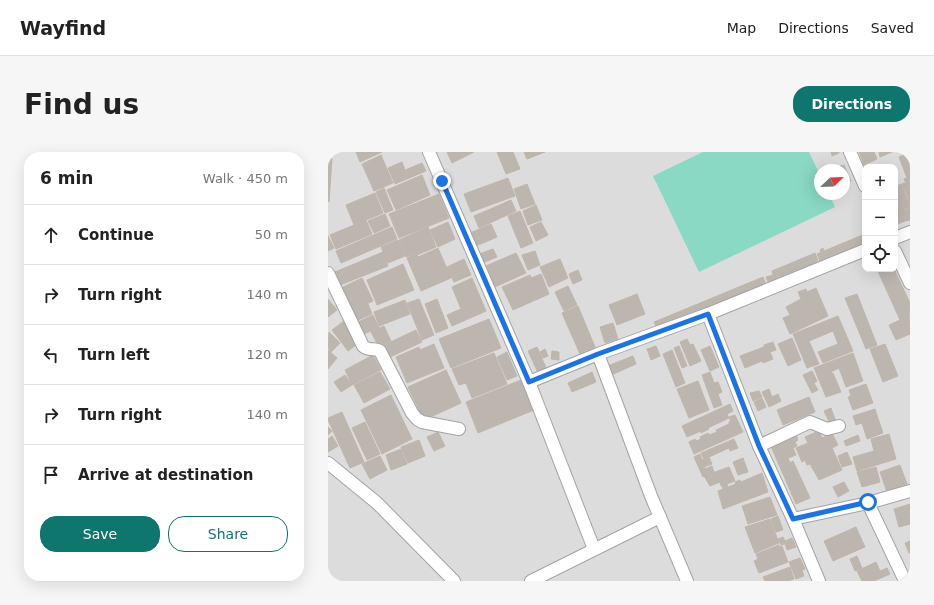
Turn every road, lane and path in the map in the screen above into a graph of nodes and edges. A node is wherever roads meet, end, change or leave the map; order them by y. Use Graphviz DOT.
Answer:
graph roads {
  1 [pos="429,152"];
  2 [pos="850,152"];
  3 [pos="862,179"];
  4 [pos="910,232"];
  5 [pos="898,237"];
  6 [pos="862,251"];
  7 [pos="898,257"];
  8 [pos="328,273"];
  9 [pos="910,283"];
  10 [pos="708,314"];
  11 [pos="598,354"];
  12 [pos="529,382"];
  13 [pos="839,426"];
  14 [pos="459,429"];
  15 [pos="759,446"];
  16 [pos="328,463"];
  17 [pos="910,491"];
  18 [pos="868,502"];
  19 [pos="660,517"];
  20 [pos="793,519"];
  21 [pos="594,549"];
  22 [pos="454,581"];
  23 [pos="531,581"];
  24 [pos="687,581"];
  25 [pos="819,581"];
  26 [pos="905,581"];
  1 -- 12 [label="street"];
  2 -- 3 [label="street"];
  4 -- 5 [label="street"];
  6 -- 10 [label="street"];
  7 -- 9 [label="street"];
  8 -- 14 [label="street"];
  10 -- 11 [label="street"];
  10 -- 15 [label="street"];
  11 -- 12 [label="street"];
  11 -- 19 [label="street"];
  12 -- 21 [label="street"];
  13 -- 15 [label="street"];
  15 -- 20 [label="street"];
  16 -- 22 [label="street"];
  17 -- 18 [label="street"];
  18 -- 20 [label="street"];
  18 -- 26 [label="street"];
  19 -- 21 [label="street"];
  19 -- 24 [label="street"];
  20 -- 25 [label="street"];
  21 -- 23 [label="street"];
}
